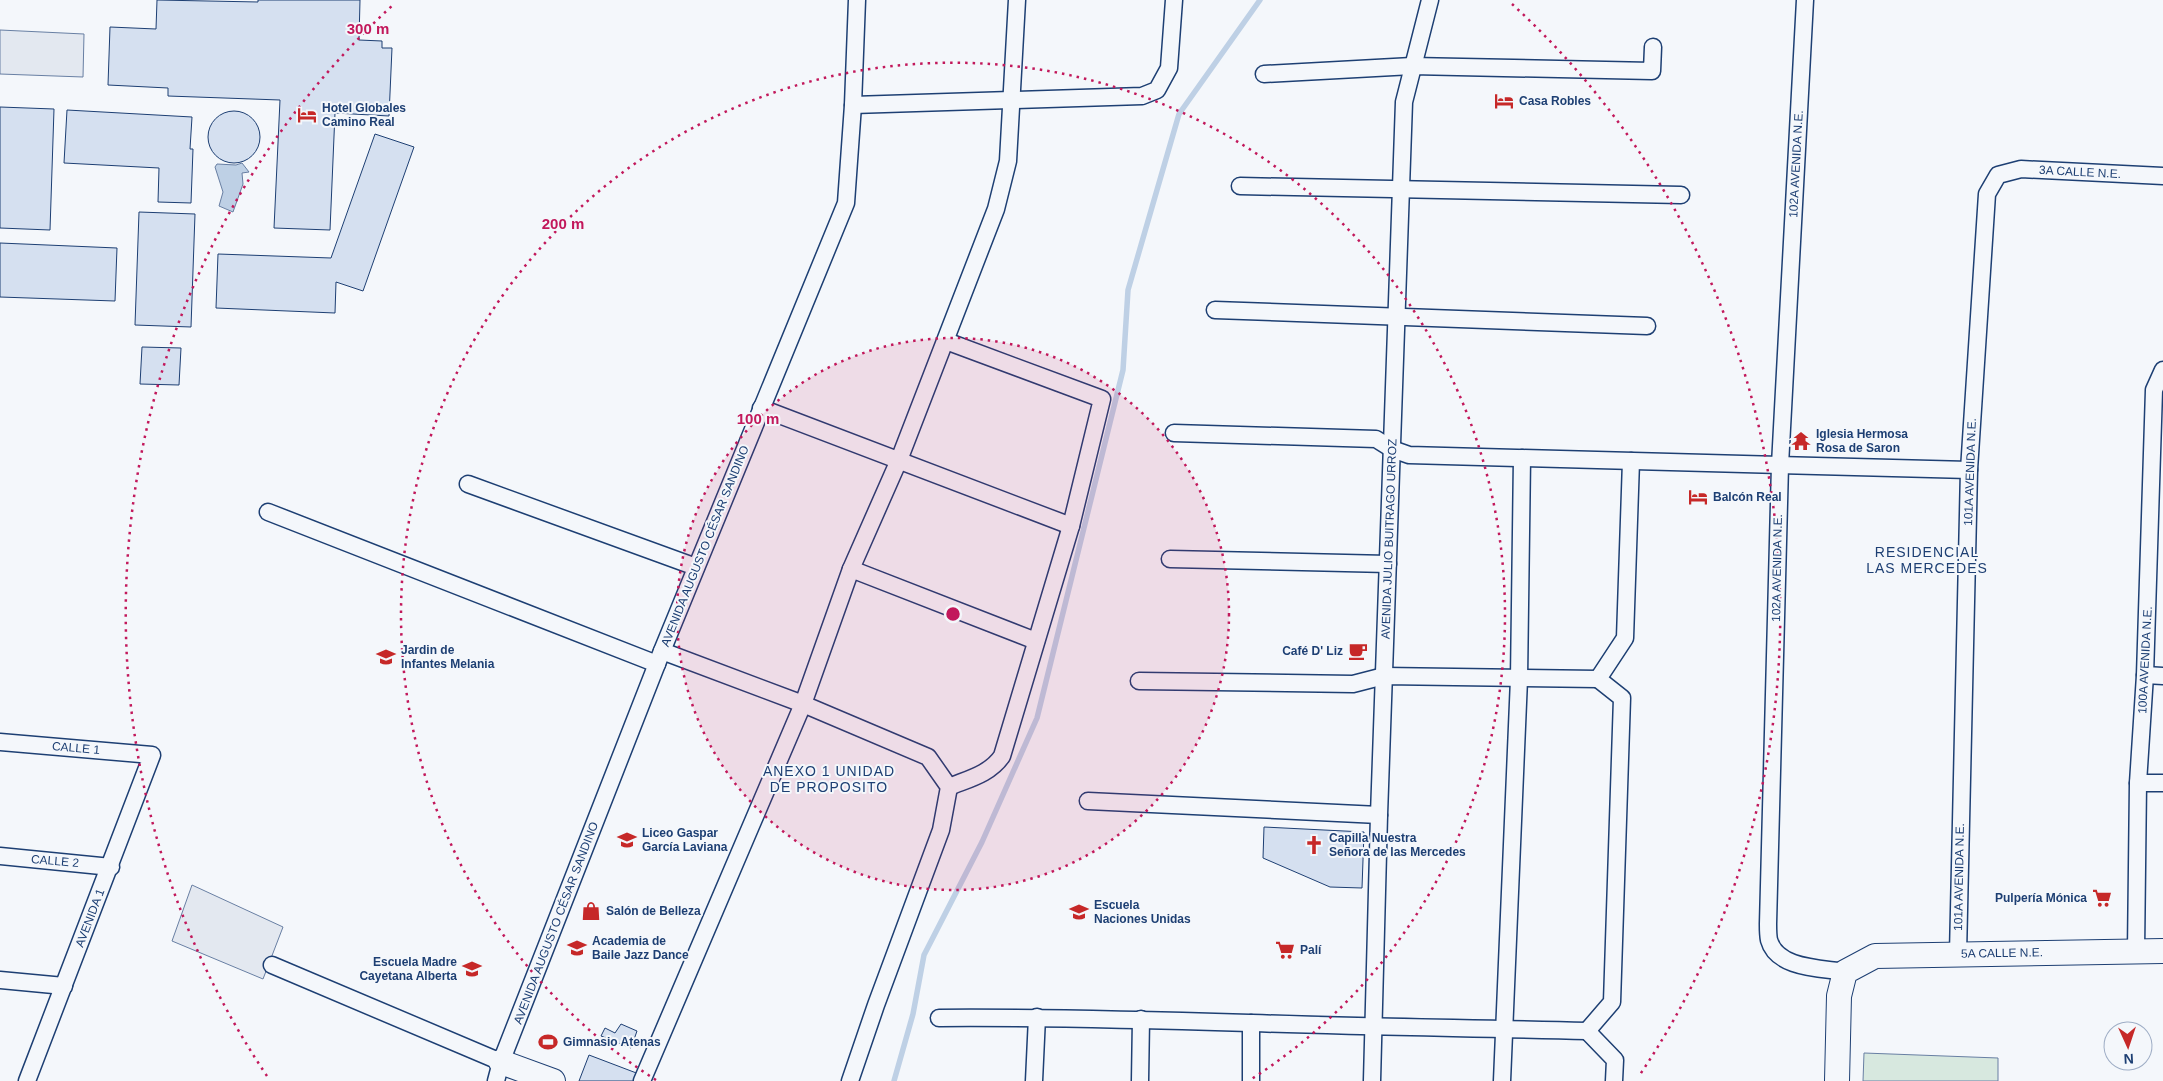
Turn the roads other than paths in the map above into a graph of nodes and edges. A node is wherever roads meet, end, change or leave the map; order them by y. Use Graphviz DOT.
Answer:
graph roads {
  1 [pos="857,0"];
  2 [pos="1017,0"];
  3 [pos="1174,0"];
  4 [pos="1430,0"];
  5 [pos="1805,0"];
  6 [pos="1653,47"];
  7 [pos="1412,66"];
  8 [pos="1264,74"];
  9 [pos="1012,101"];
  10 [pos="853,105"];
  11 [pos="1998,175"];
  12 [pos="2163,176"];
  13 [pos="1240,186"];
  14 [pos="1401,189"];
  15 [pos="1682,195"];
  16 [pos="1215,310"];
  17 [pos="1397,317"];
  18 [pos="1647,326"];
  19 [pos="946,341"];
  20 [pos="2163,370"];
  21 [pos="762,408"];
  22 [pos="1174,433"];
  23 [pos="1392,449"];
  24 [pos="1522,458"];
  25 [pos="899,460"];
  26 [pos="1630,461"];
  27 [pos="1780,465"];
  28 [pos="1969,470"];
  29 [pos="468,484"];
  30 [pos="268,512"];
  31 [pos="1071,526"];
  32 [pos="1170,559"];
  33 [pos="1388,564"];
  34 [pos="696,567"];
  35 [pos="851,569"];
  36 [pos="1036,641"];
  37 [pos="659,658"];
  38 [pos="2145,675"];
  39 [pos="1384,676"];
  40 [pos="2163,676"];
  41 [pos="1519,678"];
  42 [pos="1598,679"];
  43 [pos="1139,681"];
  44 [pos="803,704"];
  45 [pos="0,742"];
  46 [pos="152,755"];
  47 [pos="2138,783"];
  48 [pos="2163,783"];
  49 [pos="949,787"];
  50 [pos="1088,801"];
  51 [pos="1379,815"];
  52 [pos="0,856"];
  53 [pos="111,867"];
  54 [pos="2136,951"];
  55 [pos="2163,951"];
  56 [pos="1958,954"];
  57 [pos="272,965"];
  58 [pos="1844,972"];
  59 [pos="0,980"];
  60 [pos="64,986"];
  61 [pos="1036,1017"];
  62 [pos="939,1018"];
  63 [pos="1141,1019"];
  64 [pos="1251,1024"];
  65 [pos="1374,1026"];
  66 [pos="1504,1028"];
  67 [pos="1587,1032"];
  68 [pos="499,1072"];
  69 [pos="27,1081"];
  70 [pos="553,1081"];
  71 [pos="642,1081"];
  72 [pos="850,1081"];
  73 [pos="1034,1081"];
  74 [pos="1140,1081"];
  75 [pos="1251,1081"];
  76 [pos="1372,1081"];
  77 [pos="1502,1081"];
  78 [pos="1614,1081"];
  79 [pos="1837,1081"];
  1 -- 10 [label="street, AVENIDA AUGUSTO CÉSAR SANDINO"];
  2 -- 9 [label="street"];
  3 -- 9 [label="street"];
  4 -- 7 [label="street, AVENIDA JULIO BUITRAGO URROZ"];
  5 -- 27 [label="street, 102A AVENIDA N.E."];
  6 -- 7 [label="street"];
  7 -- 8 [label="street"];
  7 -- 14 [label="street, AVENIDA JULIO BUITRAGO URROZ"];
  9 -- 10 [label="street"];
  9 -- 19 [label="street"];
  10 -- 21 [label="street, AVENIDA AUGUSTO CÉSAR SANDINO"];
  11 -- 12 [label="street, 3A CALLE N.E."];
  11 -- 28 [label="street, 101A AVENIDA N.E."];
  13 -- 14 [label="street"];
  14 -- 15 [label="street"];
  14 -- 17 [label="street, AVENIDA JULIO BUITRAGO URROZ"];
  16 -- 17 [label="street"];
  17 -- 18 [label="street"];
  17 -- 23 [label="street, AVENIDA JULIO BUITRAGO URROZ"];
  19 -- 25 [label="street"];
  19 -- 31 [label="street"];
  20 -- 38 [label="street, 100A AVENIDA N.E."];
  21 -- 25 [label="street"];
  21 -- 34 [label="street, AVENIDA AUGUSTO CÉSAR SANDINO"];
  22 -- 23 [label="street"];
  23 -- 24 [label="street"];
  23 -- 33 [label="street, AVENIDA JULIO BUITRAGO URROZ"];
  24 -- 26 [label="street"];
  24 -- 41 [label="street"];
  25 -- 31 [label="street"];
  25 -- 35 [label="street"];
  26 -- 27 [label="street"];
  26 -- 42 [label="street"];
  27 -- 28 [label="street"];
  27 -- 58 [label="street, 102A AVENIDA N.E."];
  28 -- 56 [label="street, 101A AVENIDA N.E."];
  29 -- 34 [label="street"];
  30 -- 37 [label="street"];
  31 -- 36 [label="street"];
  32 -- 33 [label="street"];
  33 -- 39 [label="street, AVENIDA JULIO BUITRAGO URROZ"];
  34 -- 37 [label="street, AVENIDA AUGUSTO CÉSAR SANDINO"];
  35 -- 36 [label="street"];
  35 -- 44 [label="street"];
  36 -- 49 [label="street"];
  37 -- 44 [label="street"];
  37 -- 68 [label="street, AVENIDA AUGUSTO CÉSAR SANDINO"];
  38 -- 40 [label="street"];
  38 -- 47 [label="street, 100A AVENIDA N.E."];
  39 -- 41 [label="street"];
  39 -- 43 [label="street"];
  39 -- 51 [label="street, AVENIDA JULIO BUITRAGO URROZ"];
  41 -- 42 [label="street"];
  41 -- 66 [label="street"];
  42 -- 67 [label="street"];
  44 -- 49 [label="street"];
  44 -- 71 [label="street"];
  45 -- 46 [label="street, CALLE 1"];
  46 -- 53 [label="street, AVENIDA 1"];
  47 -- 48 [label="street"];
  47 -- 54 [label="street, 100A AVENIDA N.E."];
  49 -- 72 [label="street"];
  50 -- 51 [label="street"];
  51 -- 65 [label="street, AVENIDA JULIO BUITRAGO URROZ"];
  52 -- 53 [label="street, CALLE 2"];
  53 -- 60 [label="street, AVENIDA 1"];
  54 -- 55 [label="street, 5A CALLE N.E."];
  54 -- 56 [label="street, 5A CALLE N.E."];
  56 -- 58 [label="street, 5A CALLE N.E."];
  57 -- 68 [label="street"];
  58 -- 79 [label="street"];
  59 -- 60 [label="street"];
  60 -- 69 [label="street, AVENIDA 1"];
  61 -- 62 [label="street"];
  61 -- 63 [label="street"];
  61 -- 73 [label="street"];
  63 -- 64 [label="street"];
  63 -- 74 [label="street"];
  64 -- 65 [label="street"];
  64 -- 75 [label="street"];
  65 -- 66 [label="street"];
  65 -- 76 [label="street, AVENIDA JULIO BUITRAGO URROZ"];
  66 -- 67 [label="street"];
  66 -- 77 [label="street"];
  67 -- 78 [label="street"];
  68 -- 70 [label="street"];
}
